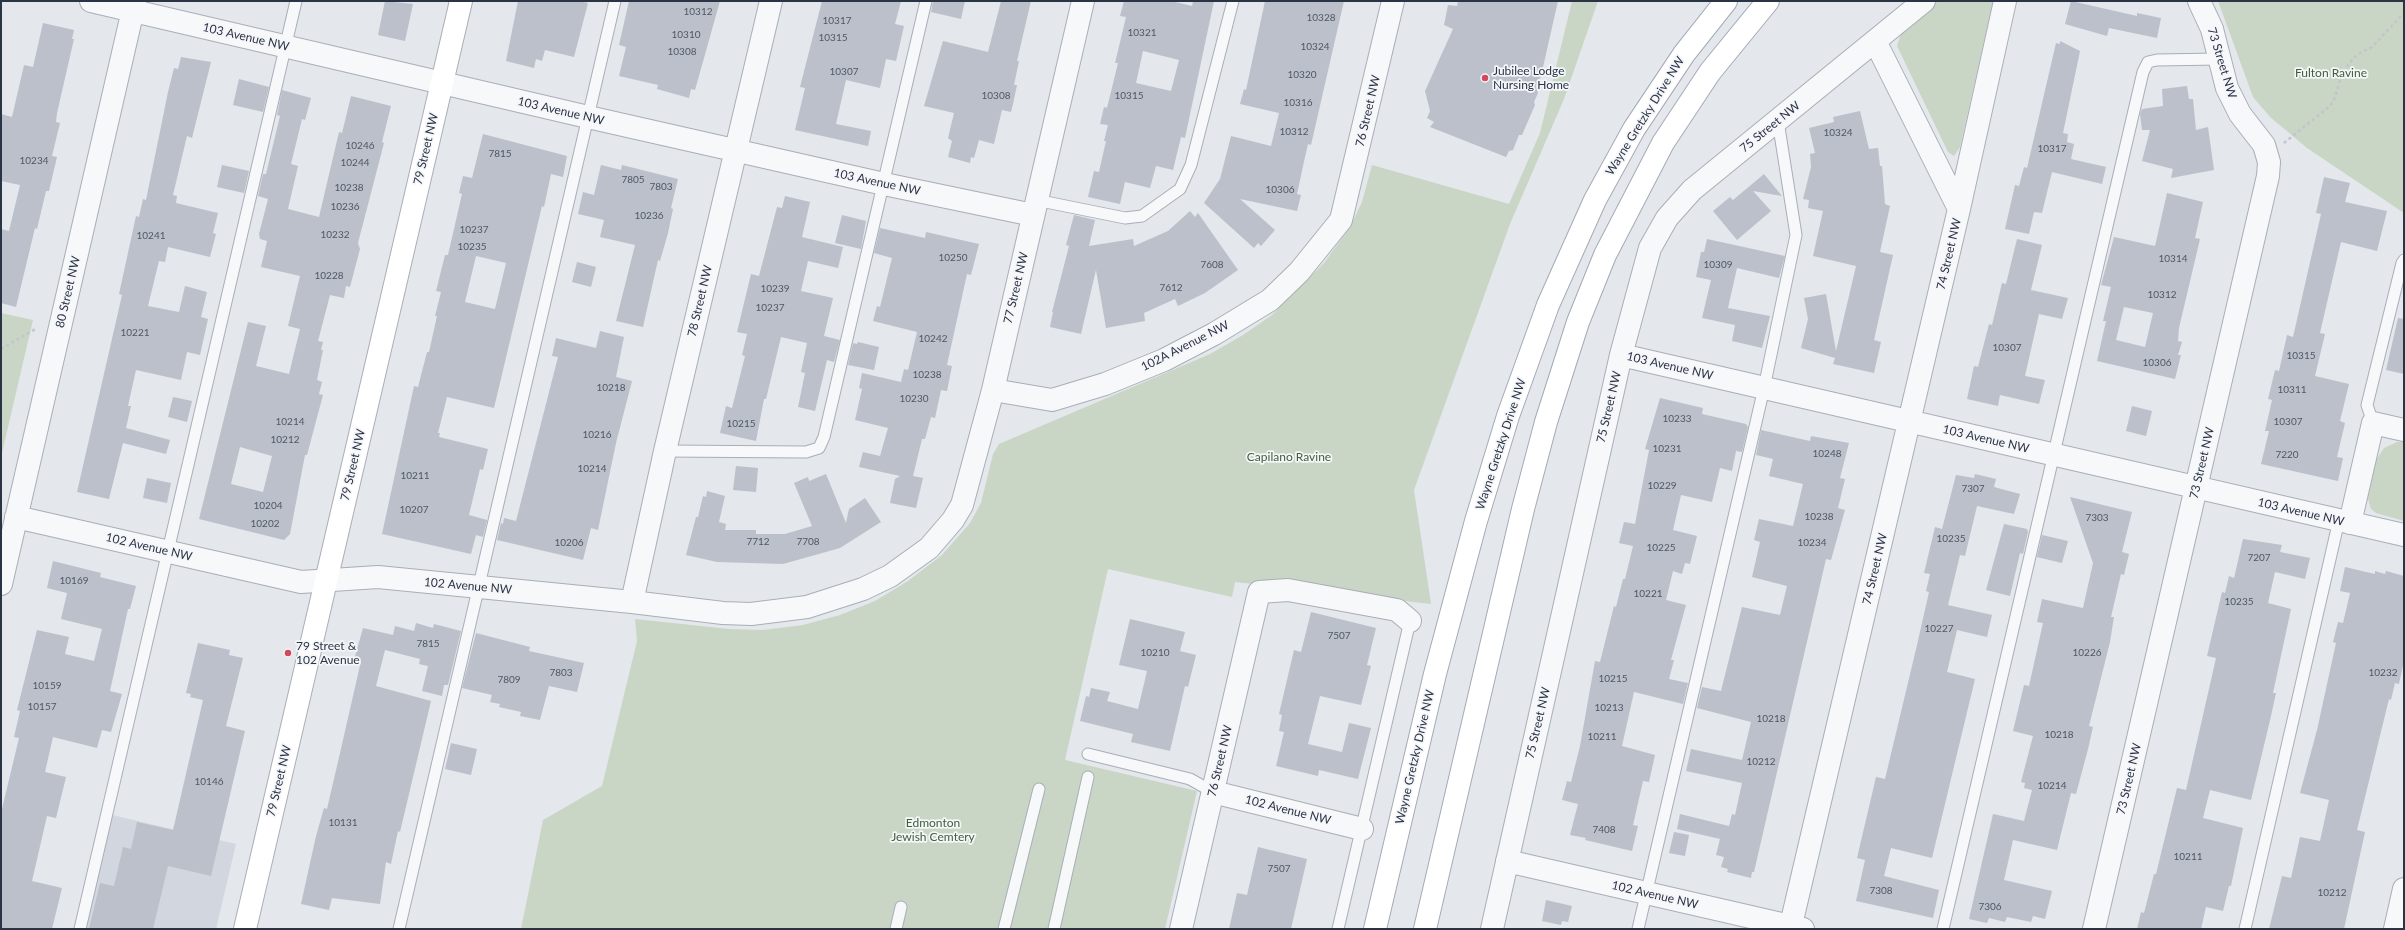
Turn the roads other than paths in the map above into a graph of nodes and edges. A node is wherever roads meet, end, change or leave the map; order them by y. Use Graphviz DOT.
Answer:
graph roads {
  1 [pos="91,1"];
  2 [pos="296,1"];
  3 [pos="461,1"];
  4 [pos="615,1"];
  5 [pos="771,1"];
  6 [pos="926,1"];
  7 [pos="1083,1"];
  8 [pos="1233,1"];
  9 [pos="1393,1"];
  10 [pos="1726,1"];
  11 [pos="1768,1"];
  12 [pos="1924,1"];
  13 [pos="2005,1"];
  14 [pos="2201,4"];
  15 [pos="134,6"];
  16 [pos="1875,41"];
  17 [pos="285,46"];
  18 [pos="2219,59"];
  19 [pos="442,83"];
  20 [pos="588,117"];
  21 [pos="1778,121"];
  22 [pos="736,150"];
  23 [pos="884,184"];
  24 [pos="1034,207"];
  25 [pos="1959,209"];
  26 [pos="1341,220"];
  27 [pos="2404,260"];
  28 [pos="1621,355"];
  29 [pos="1764,388"];
  30 [pos="993,390"];
  31 [pos="1910,421"];
  32 [pos="2373,423"];
  33 [pos="2404,430"];
  34 [pos="665,451"];
  35 [pos="2054,455"];
  36 [pos="2196,487"];
  37 [pos="16,517"];
  38 [pos="2345,522"];
  39 [pos="2404,535"];
  40 [pos="167,550"];
  41 [pos="916,559"];
  42 [pos="326,581"];
  43 [pos="1,584"];
  44 [pos="478,587"];
  45 [pos="632,602"];
  46 [pos="1410,621"];
  47 [pos="1088,754"];
  48 [pos="1088,777"];
  49 [pos="1039,789"];
  50 [pos="1213,792"];
  51 [pos="1362,829"];
  52 [pos="1507,861"];
  53 [pos="2404,889"];
  54 [pos="1646,893"];
  55 [pos="901,907"];
  56 [pos="1795,928"];
  57 [pos="80,929"];
  58 [pos="245,929"];
  59 [pos="399,929"];
  60 [pos="896,929"];
  61 [pos="1004,929"];
  62 [pos="1054,929"];
  63 [pos="1181,929"];
  64 [pos="1338,929"];
  65 [pos="1376,929"];
  66 [pos="1425,929"];
  67 [pos="1492,929"];
  68 [pos="1638,929"];
  69 [pos="1943,929"];
  70 [pos="2094,929"];
  71 [pos="2245,929"];
  72 [pos="2395,929"];
  1 -- 15 [label="street, 103 Avenue NW"];
  2 -- 17 [label="lane"];
  3 -- 19 [label="main road, 79 Street NW"];
  4 -- 20 [label="lane"];
  5 -- 22 [label="street, 78 Street NW"];
  6 -- 23 [label="lane"];
  7 -- 24 [label="street, 77 Street NW"];
  8 -- 24 [label="lane"];
  9 -- 26 [label="street, 76 Street NW"];
  10 -- 65 [label="main road, Wayne Gretzky Drive NW"];
  11 -- 66 [label="main road"];
  12 -- 16 [label="street, 75 Street NW"];
  13 -- 25 [label="street, 74 Street NW"];
  14 -- 18 [label="street, 73 Street NW"];
  15 -- 17 [label="street, 103 Avenue NW"];
  15 -- 37 [label="street, 80 Street NW"];
  16 -- 21 [label="street, 75 Street NW"];
  16 -- 25 [label="street, 74 Street NW"];
  17 -- 19 [label="street, 103 Avenue NW"];
  17 -- 40 [label="lane"];
  18 -- 35 [label="lane"];
  18 -- 36 [label="street, 73 Street NW"];
  19 -- 20 [label="street, 103 Avenue NW"];
  19 -- 42 [label="main road, 79 Street NW"];
  20 -- 22 [label="street, 103 Avenue NW"];
  20 -- 44 [label="lane"];
  21 -- 28 [label="street, 75 Street NW"];
  21 -- 29 [label="lane"];
  22 -- 23 [label="street, 103 Avenue NW"];
  22 -- 34 [label="street, 78 Street NW"];
  23 -- 24 [label="street, 103 Avenue NW"];
  23 -- 34 [label="lane"];
  24 -- 30 [label="street, 77 Street NW"];
  25 -- 31 [label="street, 74 Street NW"];
  26 -- 30 [label="street, 102A Avenue NW"];
  27 -- 32 [label="lane"];
  28 -- 29 [label="street, 103 Avenue NW"];
  28 -- 52 [label="street, 75 Street NW"];
  29 -- 31 [label="street, 103 Avenue NW"];
  29 -- 54 [label="lane"];
  30 -- 41 [label="street, 77 Street NW"];
  31 -- 35 [label="street, 103 Avenue NW"];
  31 -- 56 [label="street, 74 Street NW"];
  32 -- 33 [label="street"];
  32 -- 38 [label="street, 103 Avenue NW"];
  34 -- 45 [label="street, 78 Street NW"];
  35 -- 36 [label="street, 103 Avenue NW"];
  35 -- 69 [label="lane"];
  36 -- 38 [label="street, 103 Avenue NW"];
  36 -- 70 [label="street, 73 Street NW"];
  37 -- 40 [label="street, 102 Avenue NW"];
  37 -- 43 [label="street, 80 Street NW"];
  38 -- 39 [label="street, 103 Avenue NW"];
  38 -- 71 [label="lane"];
  40 -- 42 [label="street, 102 Avenue NW"];
  40 -- 57 [label="lane"];
  41 -- 45 [label="street, 102 Avenue NW"];
  42 -- 44 [label="street, 102 Avenue NW"];
  42 -- 58 [label="main road, 79 Street NW"];
  44 -- 45 [label="street, 102 Avenue NW"];
  44 -- 59 [label="lane"];
  46 -- 50 [label="street, 76 Street NW"];
  46 -- 51 [label="lane"];
  47 -- 50 [label="lane"];
  48 -- 62 [label="lane"];
  49 -- 61 [label="lane"];
  50 -- 51 [label="street, 102 Avenue NW"];
  50 -- 63 [label="street, 76 Street NW"];
  51 -- 64 [label="lane"];
  52 -- 54 [label="street, 102 Avenue NW"];
  52 -- 67 [label="street, 75 Street NW"];
  53 -- 72 [label="street"];
  54 -- 56 [label="street, 102 Avenue NW"];
  54 -- 68 [label="lane"];
  55 -- 60 [label="lane"];
}
